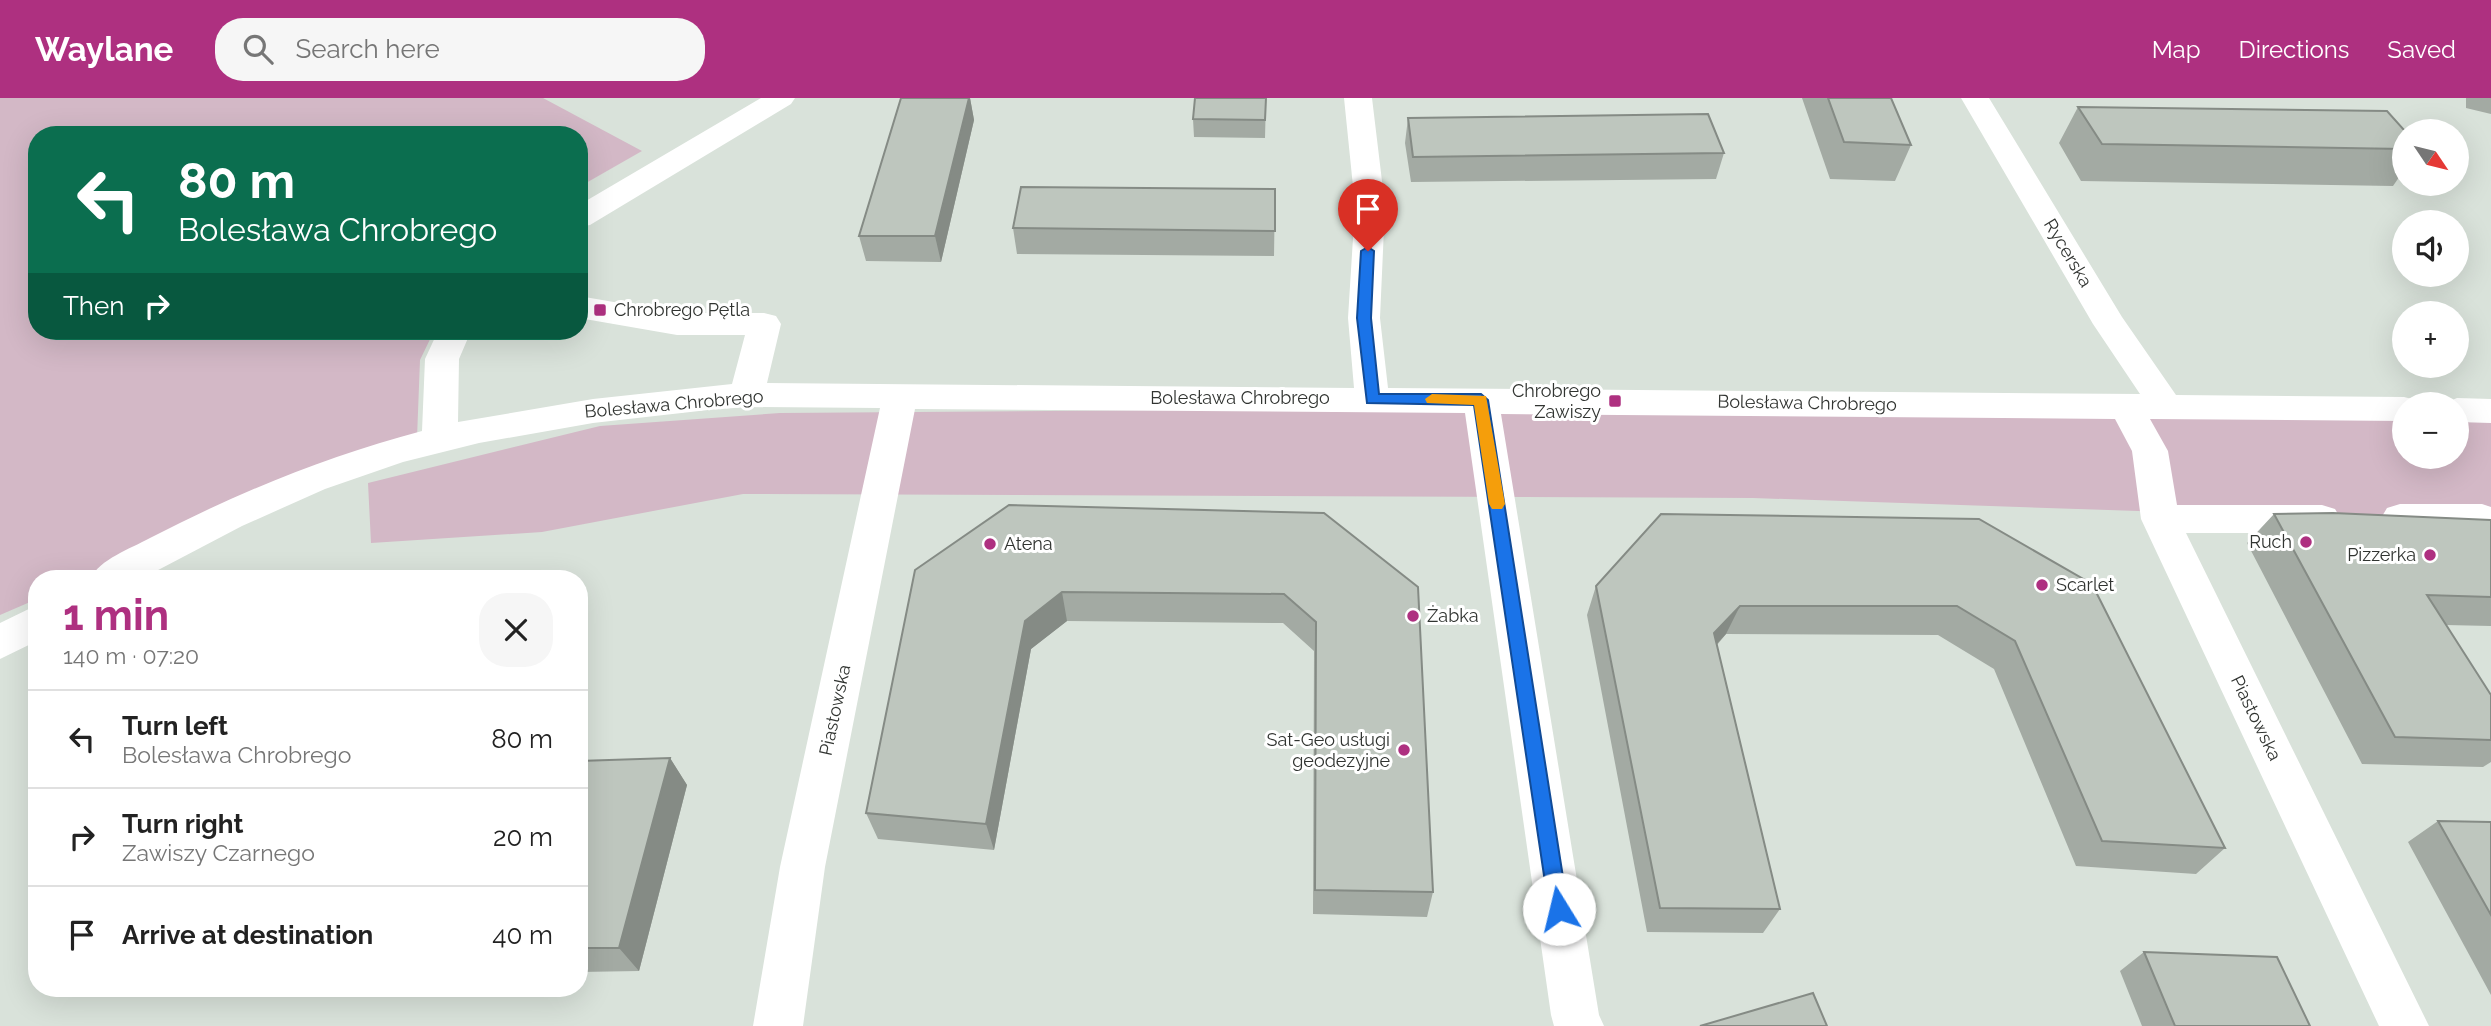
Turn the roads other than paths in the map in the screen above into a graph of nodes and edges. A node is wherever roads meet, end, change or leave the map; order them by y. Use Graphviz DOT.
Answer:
graph roads {
  1 [pos="781,98"];
  2 [pos="1358,98"];
  3 [pos="1975,98"];
  4 [pos="588,213"];
  5 [pos="588,309"];
  6 [pos="450,340"];
  7 [pos="747,395"];
  8 [pos="900,396"];
  9 [pos="1372,399"];
  10 [pos="1481,400"];
  11 [pos="2145,406"];
  12 [pos="2392,409"];
  13 [pos="2469,410"];
  14 [pos="2491,411"];
  15 [pos="440,439"];
  16 [pos="2482,518"];
  17 [pos="2160,519"];
  18 [pos="127,570"];
  19 [pos="28,626"];
  20 [pos="0,643"];
  21 [pos="778,1026"];
  22 [pos="1579,1026"];
  23 [pos="2404,1026"];
  1 -- 4 [label="street"];
  2 -- 9 [label="street"];
  3 -- 11 [label="street, Rycerska"];
  5 -- 7 [label="street"];
  6 -- 15 [label="street"];
  7 -- 8 [label="street, Bolesława Chrobrego"];
  7 -- 15 [label="street, Bolesława Chrobrego"];
  8 -- 9 [label="street, Bolesława Chrobrego"];
  8 -- 21 [label="street, Piastowska"];
  9 -- 10 [label="street, Bolesława Chrobrego"];
  10 -- 11 [label="street, Bolesława Chrobrego"];
  10 -- 22 [label="street"];
  11 -- 12 [label="street, Bolesława Chrobrego"];
  11 -- 17 [label="street, Piastowska"];
  13 -- 14 [label="street"];
  15 -- 18 [label="street, Bolesława Chrobrego"];
  16 -- 17 [label="street"];
  17 -- 23 [label="street, Piastowska"];
  19 -- 20 [label="street"];
}
